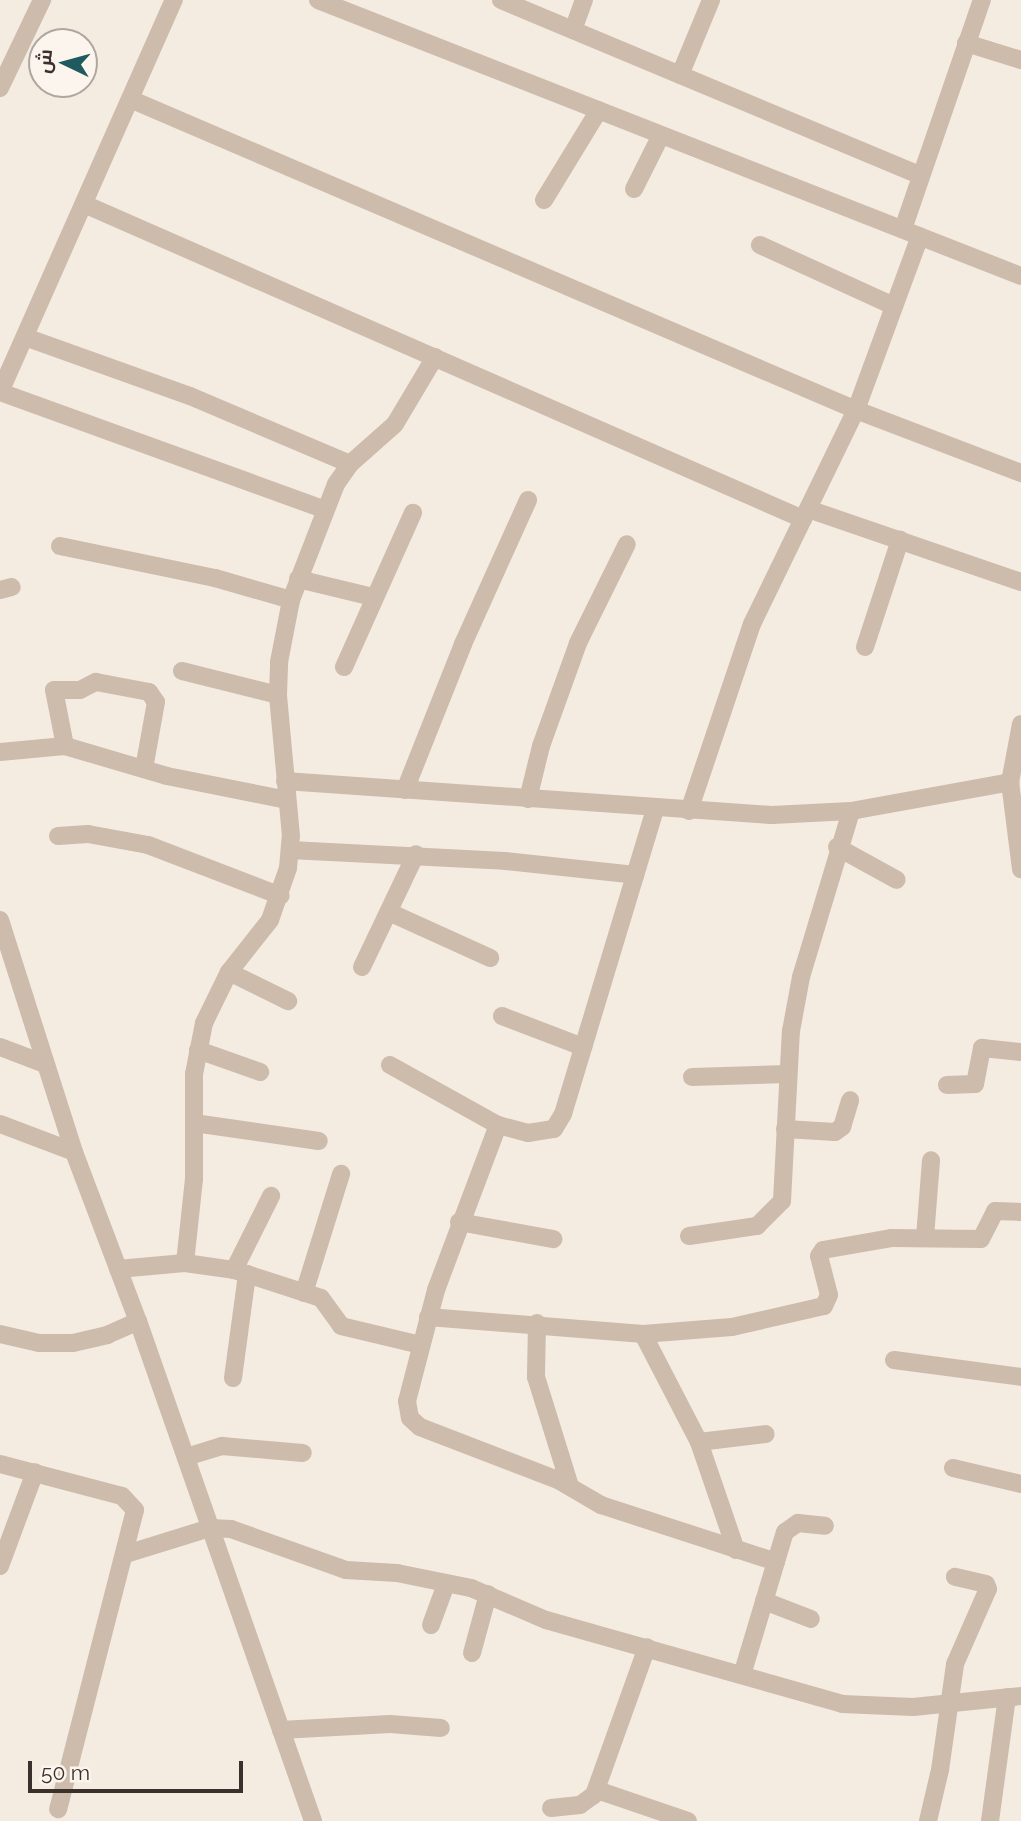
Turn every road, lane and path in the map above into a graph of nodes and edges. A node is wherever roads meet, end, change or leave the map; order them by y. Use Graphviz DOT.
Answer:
graph roads {
  1 [pos="42,0"];
  2 [pos="174,0"];
  3 [pos="318,0"];
  4 [pos="501,0"];
  5 [pos="584,0"];
  6 [pos="710,0"];
  7 [pos="982,0"];
  8 [pos="573,30"];
  9 [pos="966,43"];
  10 [pos="1021,60"];
  11 [pos="680,75"];
  12 [pos="0,88"];
  13 [pos="130,99"];
  14 [pos="598,110"];
  15 [pos="661,135"];
  16 [pos="921,176"];
  17 [pos="634,190"];
  18 [pos="544,200"];
  19 [pos="84,204"];
  20 [pos="903,229"];
  21 [pos="920,236"];
  22 [pos="760,245"];
  23 [pos="1021,276"];
  24 [pos="894,306"];
  25 [pos="25,337"];
  26 [pos="435,357"];
  27 [pos="0,392"];
  28 [pos="856,410"];
  29 [pos="350,464"];
  30 [pos="1021,473"];
  31 [pos="528,500"];
  32 [pos="324,509"];
  33 [pos="413,513"];
  34 [pos="806,514"];
  35 [pos="900,541"];
  36 [pos="627,544"];
  37 [pos="60,546"];
  38 [pos="298,579"];
  39 [pos="1021,582"];
  40 [pos="373,597"];
  41 [pos="291,600"];
  42 [pos="864,647"];
  43 [pos="344,667"];
  44 [pos="182,671"];
  45 [pos="278,695"];
  46 [pos="1021,724"];
  47 [pos="65,746"];
  48 [pos="0,752"];
  49 [pos="1016,759"];
  50 [pos="144,769"];
  51 [pos="285,781"];
  52 [pos="1010,782"];
  53 [pos="405,790"];
  54 [pos="528,799"];
  55 [pos="287,800"];
  56 [pos="655,809"];
  57 [pos="689,811"];
  58 [pos="851,811"];
  59 [pos="58,836"];
  60 [pos="837,847"];
  61 [pos="290,850"];
  62 [pos="416,854"];
  63 [pos="1021,869"];
  64 [pos="635,875"];
  65 [pos="897,880"];
  66 [pos="281,896"];
  67 [pos="391,913"];
  68 [pos="0,920"];
  69 [pos="490,958"];
  70 [pos="362,967"];
  71 [pos="229,972"];
  72 [pos="288,1001"];
  73 [pos="502,1016"];
  74 [pos="0,1046"];
  75 [pos="583,1047"];
  76 [pos="198,1051"];
  77 [pos="1021,1052"];
  78 [pos="45,1064"];
  79 [pos="390,1065"];
  80 [pos="260,1072"];
  81 [pos="788,1074"];
  82 [pos="692,1077"];
  83 [pos="947,1085"];
  84 [pos="850,1100"];
  85 [pos="194,1123"];
  86 [pos="0,1124"];
  87 [pos="498,1125"];
  88 [pos="785,1129"];
  89 [pos="319,1141"];
  90 [pos="74,1152"];
  91 [pos="931,1160"];
  92 [pos="341,1174"];
  93 [pos="271,1196"];
  94 [pos="1021,1212"];
  95 [pos="458,1222"];
  96 [pos="689,1236"];
  97 [pos="925,1237"];
  98 [pos="553,1239"];
  99 [pos="185,1264"];
  100 [pos="118,1269"];
  101 [pos="241,1272"];
  102 [pos="304,1293"];
  103 [pos="428,1317"];
  104 [pos="138,1321"];
  105 [pos="537,1323"];
  106 [pos="0,1334"];
  107 [pos="643,1334"];
  108 [pos="421,1345"];
  109 [pos="894,1360"];
  110 [pos="1021,1377"];
  111 [pos="233,1378"];
  112 [pos="766,1434"];
  113 [pos="699,1442"];
  114 [pos="303,1453"];
  115 [pos="186,1457"];
  116 [pos="0,1464"];
  117 [pos="953,1468"];
  118 [pos="35,1472"];
  119 [pos="1021,1484"];
  120 [pos="570,1486"];
  121 [pos="825,1527"];
  122 [pos="211,1528"];
  123 [pos="736,1550"];
  124 [pos="126,1554"];
  125 [pos="776,1562"];
  126 [pos="0,1566"];
  127 [pos="955,1577"];
  128 [pos="446,1584"];
  129 [pos="488,1594"];
  130 [pos="764,1601"];
  131 [pos="811,1619"];
  132 [pos="431,1625"];
  133 [pos="647,1647"];
  134 [pos="472,1653"];
  135 [pos="742,1675"];
  136 [pos="1014,1697"];
  137 [pos="948,1702"];
  138 [pos="441,1728"];
  139 [pos="281,1730"];
  140 [pos="597,1790"];
  141 [pos="551,1808"];
  142 [pos="58,1809"];
  143 [pos="313,1821"];
  144 [pos="688,1821"];
  145 [pos="928,1821"];
  146 [pos="990,1821"];
  1 -- 12 [label="street"];
  2 -- 13 [label="street"];
  3 -- 14 [label="street"];
  4 -- 8 [label="street"];
  5 -- 8 [label="street"];
  6 -- 11 [label="street"];
  7 -- 9 [label="street"];
  8 -- 11 [label="street"];
  9 -- 10 [label="street"];
  9 -- 16 [label="street"];
  11 -- 16 [label="street"];
  13 -- 19 [label="street"];
  13 -- 28 [label="street"];
  14 -- 15 [label="street"];
  14 -- 18 [label="street"];
  15 -- 17 [label="street"];
  15 -- 20 [label="street"];
  16 -- 20 [label="street"];
  19 -- 25 [label="street"];
  19 -- 26 [label="street"];
  20 -- 21 [label="street"];
  21 -- 23 [label="street"];
  21 -- 24 [label="street"];
  22 -- 24 [label="street"];
  24 -- 28 [label="street"];
  25 -- 27 [label="street"];
  25 -- 29 [label="street"];
  26 -- 29 [label="street"];
  26 -- 34 [label="street"];
  27 -- 32 [label="street"];
  28 -- 30 [label="street"];
  28 -- 34 [label="street"];
  29 -- 32 [label="street"];
  31 -- 53 [label="street"];
  32 -- 38 [label="street"];
  33 -- 40 [label="street"];
  34 -- 35 [label="street"];
  34 -- 57 [label="street"];
  35 -- 39 [label="street"];
  35 -- 42 [label="street"];
  36 -- 54 [label="street"];
  37 -- 41 [label="street"];
  38 -- 40 [label="street"];
  38 -- 41 [label="street"];
  40 -- 43 [label="street"];
  41 -- 45 [label="street"];
  44 -- 45 [label="street"];
  45 -- 51 [label="street"];
  46 -- 49 [label="street"];
  47 -- 48 [label="street"];
  47 -- 50 [label="street"];
  47 -- 50 [label="street"];
  49 -- 52 [label="street"];
  50 -- 55 [label="street"];
  51 -- 53 [label="street"];
  51 -- 55 [label="street"];
  52 -- 58 [label="street"];
  52 -- 63 [label="street"];
  53 -- 54 [label="street"];
  54 -- 56 [label="street"];
  55 -- 61 [label="street"];
  56 -- 57 [label="street"];
  56 -- 64 [label="street"];
  57 -- 58 [label="street"];
  58 -- 60 [label="street"];
  59 -- 66 [label="street"];
  60 -- 65 [label="street"];
  60 -- 81 [label="street"];
  61 -- 62 [label="street"];
  61 -- 66 [label="street"];
  62 -- 64 [label="street"];
  62 -- 67 [label="street"];
  64 -- 75 [label="street"];
  66 -- 71 [label="street"];
  67 -- 69 [label="street"];
  67 -- 70 [label="street"];
  68 -- 78 [label="street"];
  71 -- 72 [label="street"];
  71 -- 76 [label="street"];
  73 -- 75 [label="street"];
  74 -- 78 [label="street"];
  75 -- 87 [label="street"];
  76 -- 80 [label="street"];
  76 -- 85 [label="street"];
  77 -- 83 [label="street"];
  78 -- 90 [label="street"];
  79 -- 87 [label="street"];
  81 -- 82 [label="street"];
  81 -- 88 [label="street"];
  84 -- 88 [label="street"];
  85 -- 89 [label="street"];
  85 -- 99 [label="street"];
  86 -- 90 [label="street"];
  87 -- 95 [label="street"];
  88 -- 96 [label="street"];
  90 -- 100 [label="street"];
  91 -- 97 [label="street"];
  92 -- 102 [label="street"];
  93 -- 101 [label="street"];
  94 -- 97 [label="street"];
  95 -- 98 [label="street"];
  95 -- 103 [label="street"];
  97 -- 107 [label="street"];
  99 -- 100 [label="street"];
  99 -- 101 [label="street"];
  100 -- 104 [label="street"];
  101 -- 102 [label="street"];
  101 -- 111 [label="street"];
  102 -- 108 [label="street"];
  103 -- 105 [label="street"];
  103 -- 108 [label="street"];
  104 -- 106 [label="street"];
  104 -- 115 [label="street"];
  105 -- 107 [label="street"];
  105 -- 120 [label="street"];
  107 -- 113 [label="street"];
  108 -- 120 [label="street"];
  109 -- 110 [label="street"];
  112 -- 113 [label="street"];
  113 -- 123 [label="street"];
  114 -- 115 [label="street"];
  115 -- 122 [label="street"];
  116 -- 118 [label="street"];
  117 -- 119 [label="street"];
  118 -- 124 [label="street"];
  118 -- 126 [label="street"];
  120 -- 123 [label="street"];
  121 -- 125 [label="street"];
  122 -- 124 [label="street"];
  122 -- 128 [label="street"];
  122 -- 139 [label="street"];
  123 -- 125 [label="street"];
  124 -- 142 [label="street"];
  125 -- 130 [label="street"];
  127 -- 137 [label="street"];
  128 -- 129 [label="street"];
  128 -- 132 [label="street"];
  129 -- 133 [label="street"];
  129 -- 134 [label="street"];
  130 -- 131 [label="street"];
  130 -- 135 [label="street"];
  133 -- 135 [label="street"];
  133 -- 140 [label="street"];
  135 -- 137 [label="street"];
  136 -- 137 [label="street"];
  136 -- 146 [label="street"];
  137 -- 145 [label="street"];
  138 -- 139 [label="street"];
  139 -- 143 [label="street"];
  140 -- 141 [label="street"];
  140 -- 144 [label="street"];
}
